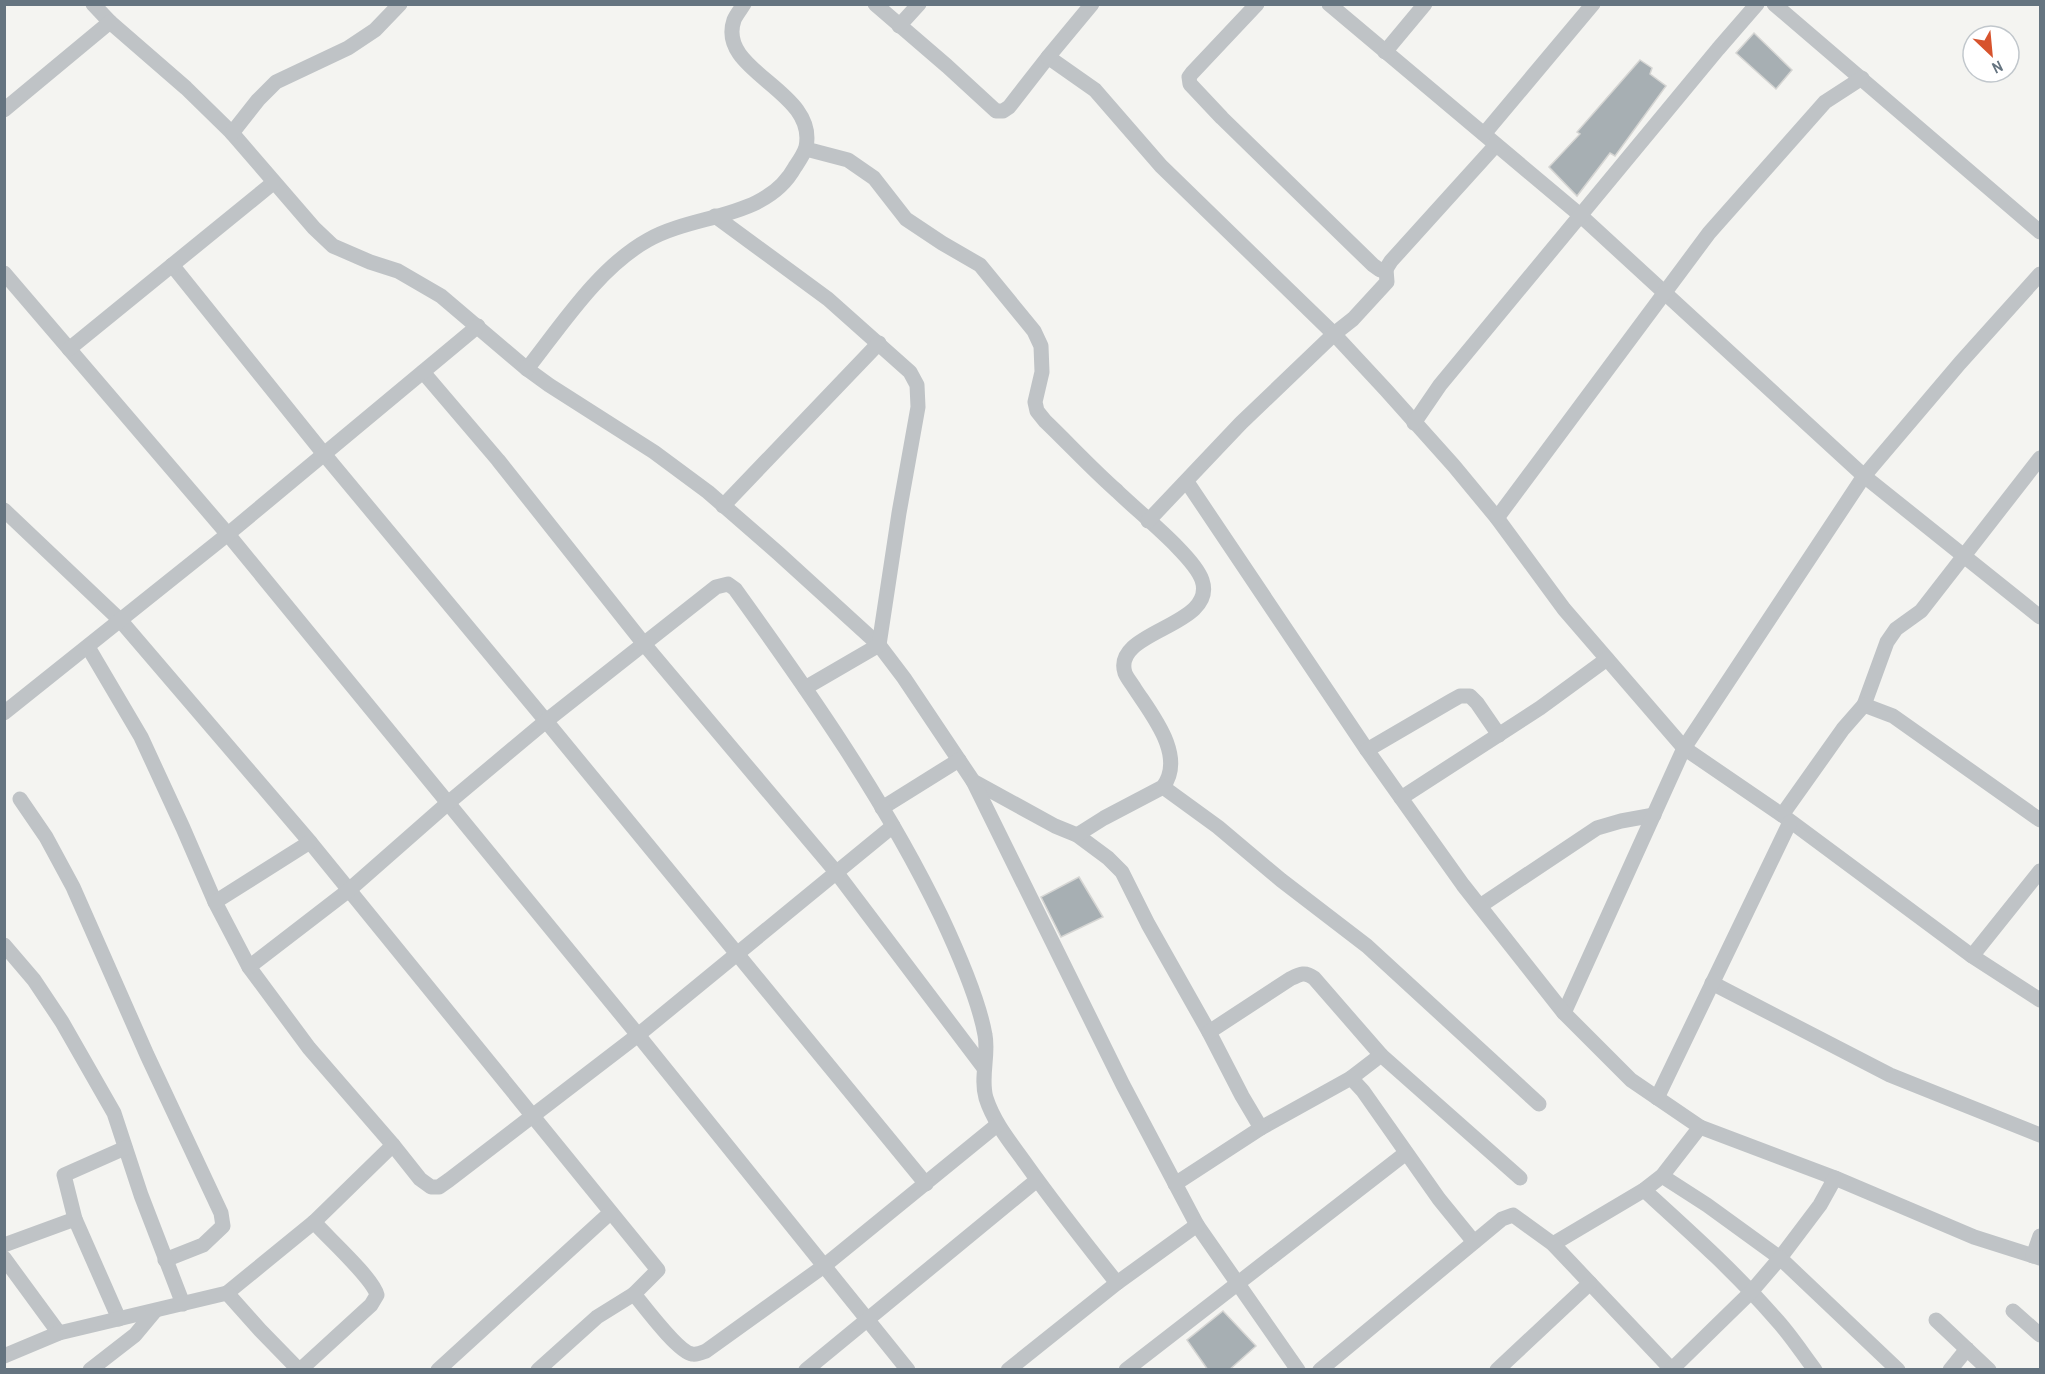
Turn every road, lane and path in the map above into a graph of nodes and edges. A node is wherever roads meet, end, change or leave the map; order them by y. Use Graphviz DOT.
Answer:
graph roads {
  1 [pos="93,4"];
  2 [pos="400,4"];
  3 [pos="744,4"];
  4 [pos="875,4"];
  5 [pos="919,4"];
  6 [pos="1092,4"];
  7 [pos="1257,4"];
  8 [pos="1329,4"];
  9 [pos="1425,4"];
  10 [pos="1593,4"];
  11 [pos="1757,4"];
  12 [pos="1774,4"];
  13 [pos="110,22"];
  14 [pos="899,26"];
  15 [pos="1385,52"];
  16 [pos="1048,57"];
  17 [pos="1862,78"];
  18 [pos="4,110"];
  19 [pos="232,133"];
  20 [pos="1484,134"];
  21 [pos="1495,146"];
  22 [pos="806,149"];
  23 [pos="273,183"];
  24 [pos="1580,215"];
  25 [pos="715,216"];
  26 [pos="2040,232"];
  27 [pos="172,266"];
  28 [pos="1386,269"];
  29 [pos="4,273"];
  30 [pos="2040,274"];
  31 [pos="1664,294"];
  32 [pos="478,326"];
  33 [pos="1334,334"];
  34 [pos="879,343"];
  35 [pos="69,349"];
  36 [pos="527,369"];
  37 [pos="423,372"];
  38 [pos="1414,423"];
  39 [pos="324,454"];
  40 [pos="2040,458"];
  41 [pos="1864,476"];
  42 [pos="1187,482"];
  43 [pos="723,506"];
  44 [pos="4,510"];
  45 [pos="1497,519"];
  46 [pos="1148,521"];
  47 [pos="228,534"];
  48 [pos="1965,556"];
  49 [pos="2040,616"];
  50 [pos="120,620"];
  51 [pos="644,644"];
  52 [pos="879,645"];
  53 [pos="88,647"];
  54 [pos="1607,659"];
  55 [pos="805,688"];
  56 [pos="1864,705"];
  57 [pos="4,713"];
  58 [pos="546,721"];
  59 [pos="1499,735"];
  60 [pos="1684,748"];
  61 [pos="1366,750"];
  62 [pos="959,760"];
  63 [pos="973,781"];
  64 [pos="1163,787"];
  65 [pos="1401,798"];
  66 [pos="20,799"];
  67 [pos="448,803"];
  68 [pos="882,808"];
  69 [pos="1654,815"];
  70 [pos="1786,819"];
  71 [pos="2040,820"];
  72 [pos="893,826"];
  73 [pos="1077,835"];
  74 [pos="310,843"];
  75 [pos="2040,871"];
  76 [pos="836,872"];
  77 [pos="349,890"];
  78 [pos="215,902"];
  79 [pos="1480,906"];
  80 [pos="4,945"];
  81 [pos="736,954"];
  82 [pos="1972,956"];
  83 [pos="249,967"];
  84 [pos="1712,983"];
  85 [pos="2040,1000"];
  86 [pos="1564,1012"];
  87 [pos="1209,1032"];
  88 [pos="638,1035"];
  89 [pos="1381,1055"];
  90 [pos="984,1068"];
  91 [pos="1351,1078"];
  92 [pos="1657,1098"];
  93 [pos="1539,1104"];
  94 [pos="533,1114"];
  95 [pos="997,1125"];
  96 [pos="1700,1127"];
  97 [pos="1261,1128"];
  98 [pos="2040,1136"];
  99 [pos="393,1145"];
  100 [pos="125,1148"];
  101 [pos="1406,1153"];
  102 [pos="1662,1176"];
  103 [pos="1520,1178"];
  104 [pos="1835,1178"];
  105 [pos="1037,1180"];
  106 [pos="926,1184"];
  107 [pos="1175,1184"];
  108 [pos="1644,1190"];
  109 [pos="610,1213"];
  110 [pos="75,1219"];
  111 [pos="314,1222"];
  112 [pos="1197,1226"];
  113 [pos="2040,1236"];
  114 [pos="1474,1242"];
  115 [pos="1552,1244"];
  116 [pos="4,1245"];
  117 [pos="2037,1257"];
  118 [pos="4,1258"];
  119 [pos="1780,1258"];
  120 [pos="165,1260"];
  121 [pos="824,1266"];
  122 [pos="1117,1283"];
  123 [pos="1238,1283"];
  124 [pos="1590,1283"];
  125 [pos="1750,1292"];
  126 [pos="227,1293"];
  127 [pos="634,1294"];
  128 [pos="183,1304"];
  129 [pos="155,1311"];
  130 [pos="2013,1311"];
  131 [pos="119,1320"];
  132 [pos="867,1320"];
  133 [pos="1936,1320"];
  134 [pos="59,1333"];
  135 [pos="2040,1335"];
  136 [pos="1967,1349"];
  137 [pos="4,1356"];
  138 [pos="543,1368"];
  139 [pos="1672,1369"];
  140 [pos="90,1370"];
  141 [pos="299,1370"];
  142 [pos="438,1370"];
  143 [pos="806,1370"];
  144 [pos="908,1370"];
  145 [pos="1008,1370"];
  146 [pos="1126,1370"];
  147 [pos="1298,1370"];
  148 [pos="1320,1370"];
  149 [pos="1497,1370"];
  150 [pos="1815,1370"];
  151 [pos="1898,1370"];
  152 [pos="1950,1370"];
  153 [pos="1989,1370"];
  1 -- 13 [label="street"];
  2 -- 19 [label="street"];
  3 -- 22 [label="street"];
  4 -- 14 [label="street"];
  5 -- 14 [label="street"];
  6 -- 16 [label="street"];
  7 -- 28 [label="street"];
  8 -- 15 [label="street"];
  9 -- 15 [label="street"];
  10 -- 20 [label="street"];
  11 -- 24 [label="street"];
  12 -- 17 [label="street"];
  13 -- 18 [label="street"];
  13 -- 19 [label="street"];
  14 -- 16 [label="street"];
  15 -- 20 [label="street"];
  16 -- 33 [label="street"];
  17 -- 26 [label="street"];
  17 -- 31 [label="street"];
  19 -- 23 [label="street"];
  20 -- 21 [label="street"];
  21 -- 24 [label="street"];
  21 -- 28 [label="street"];
  22 -- 25 [label="street"];
  22 -- 46 [label="street"];
  23 -- 27 [label="street"];
  23 -- 32 [label="street"];
  24 -- 31 [label="street"];
  24 -- 38 [label="street"];
  25 -- 34 [label="street"];
  25 -- 36 [label="street"];
  27 -- 35 [label="street"];
  27 -- 39 [label="street"];
  28 -- 33 [label="street"];
  29 -- 35 [label="street"];
  30 -- 41 [label="street"];
  31 -- 41 [label="street"];
  31 -- 45 [label="street"];
  32 -- 36 [label="street"];
  32 -- 37 [label="street"];
  33 -- 38 [label="street"];
  33 -- 42 [label="street"];
  34 -- 43 [label="street"];
  34 -- 52 [label="street"];
  35 -- 47 [label="street"];
  36 -- 43 [label="street"];
  37 -- 39 [label="street"];
  37 -- 51 [label="street"];
  38 -- 45 [label="street"];
  39 -- 47 [label="street"];
  39 -- 58 [label="street"];
  40 -- 48 [label="street"];
  41 -- 48 [label="street"];
  41 -- 60 [label="street"];
  42 -- 46 [label="street"];
  42 -- 61 [label="street"];
  43 -- 52 [label="street"];
  44 -- 50 [label="street"];
  45 -- 54 [label="street"];
  46 -- 64 [label="street"];
  47 -- 50 [label="street"];
  47 -- 67 [label="street"];
  48 -- 49 [label="street"];
  48 -- 56 [label="street"];
  50 -- 53 [label="street"];
  50 -- 74 [label="street"];
  51 -- 55 [label="street"];
  51 -- 58 [label="street"];
  51 -- 76 [label="street"];
  52 -- 55 [label="street"];
  52 -- 62 [label="street"];
  53 -- 57 [label="street"];
  53 -- 78 [label="street"];
  54 -- 59 [label="street"];
  54 -- 60 [label="street"];
  55 -- 68 [label="street"];
  56 -- 70 [label="street"];
  56 -- 71 [label="street"];
  58 -- 67 [label="street"];
  58 -- 81 [label="street"];
  59 -- 61 [label="street"];
  59 -- 65 [label="street"];
  60 -- 69 [label="street"];
  60 -- 70 [label="street"];
  61 -- 65 [label="street"];
  62 -- 63 [label="street"];
  62 -- 68 [label="street"];
  63 -- 73 [label="street"];
  63 -- 107 [label="street"];
  64 -- 73 [label="street"];
  64 -- 93 [label="street"];
  65 -- 79 [label="street"];
  66 -- 120 [label="street"];
  67 -- 77 [label="street"];
  67 -- 88 [label="street"];
  68 -- 72 [label="street"];
  69 -- 79 [label="street"];
  69 -- 86 [label="street"];
  70 -- 82 [label="street"];
  70 -- 84 [label="street"];
  72 -- 76 [label="street"];
  72 -- 90 [label="street"];
  73 -- 87 [label="street"];
  74 -- 77 [label="street"];
  74 -- 78 [label="street"];
  75 -- 82 [label="street"];
  76 -- 81 [label="street"];
  76 -- 90 [label="street"];
  77 -- 83 [label="street"];
  77 -- 94 [label="street"];
  78 -- 83 [label="street"];
  79 -- 86 [label="street"];
  80 -- 100 [label="street"];
  81 -- 88 [label="street"];
  81 -- 106 [label="street"];
  82 -- 85 [label="street"];
  83 -- 99 [label="street"];
  84 -- 92 [label="street"];
  84 -- 98 [label="street"];
  86 -- 92 [label="street"];
  87 -- 89 [label="street"];
  87 -- 97 [label="street"];
  88 -- 94 [label="street"];
  88 -- 121 [label="street"];
  89 -- 91 [label="street"];
  89 -- 103 [label="street"];
  90 -- 95 [label="street"];
  91 -- 97 [label="street"];
  91 -- 101 [label="street"];
  92 -- 96 [label="street"];
  94 -- 99 [label="street"];
  94 -- 109 [label="street"];
  95 -- 105 [label="street"];
  95 -- 106 [label="street"];
  96 -- 102 [label="street"];
  96 -- 104 [label="street"];
  97 -- 107 [label="street"];
  99 -- 111 [label="street"];
  100 -- 110 [label="street"];
  100 -- 120 [label="street"];
  101 -- 114 [label="street"];
  101 -- 123 [label="street"];
  102 -- 108 [label="street"];
  102 -- 119 [label="street"];
  104 -- 117 [label="street"];
  104 -- 119 [label="street"];
  105 -- 122 [label="street"];
  105 -- 132 [label="street"];
  106 -- 121 [label="street"];
  107 -- 112 [label="street"];
  108 -- 115 [label="street"];
  108 -- 125 [label="street"];
  109 -- 127 [label="street"];
  109 -- 142 [label="street"];
  110 -- 116 [label="street"];
  110 -- 131 [label="street"];
  111 -- 126 [label="street"];
  111 -- 141 [label="street"];
  112 -- 122 [label="street"];
  112 -- 123 [label="street"];
  113 -- 117 [label="street"];
  114 -- 115 [label="street"];
  114 -- 148 [label="street"];
  115 -- 124 [label="street"];
  118 -- 134 [label="street"];
  119 -- 125 [label="street"];
  119 -- 151 [label="street"];
  120 -- 128 [label="street"];
  121 -- 127 [label="street"];
  121 -- 132 [label="street"];
  122 -- 145 [label="street"];
  123 -- 146 [label="street"];
  123 -- 147 [label="street"];
  124 -- 139 [label="street"];
  124 -- 149 [label="street"];
  125 -- 139 [label="street"];
  125 -- 150 [label="street"];
  126 -- 128 [label="street"];
  126 -- 141 [label="street"];
  127 -- 138 [label="street"];
  128 -- 129 [label="street"];
  129 -- 131 [label="street"];
  129 -- 140 [label="street"];
  130 -- 135 [label="street"];
  131 -- 134 [label="street"];
  132 -- 143 [label="street"];
  132 -- 144 [label="street"];
  133 -- 136 [label="street"];
  134 -- 137 [label="street"];
  136 -- 152 [label="street"];
  136 -- 153 [label="street"];
}
